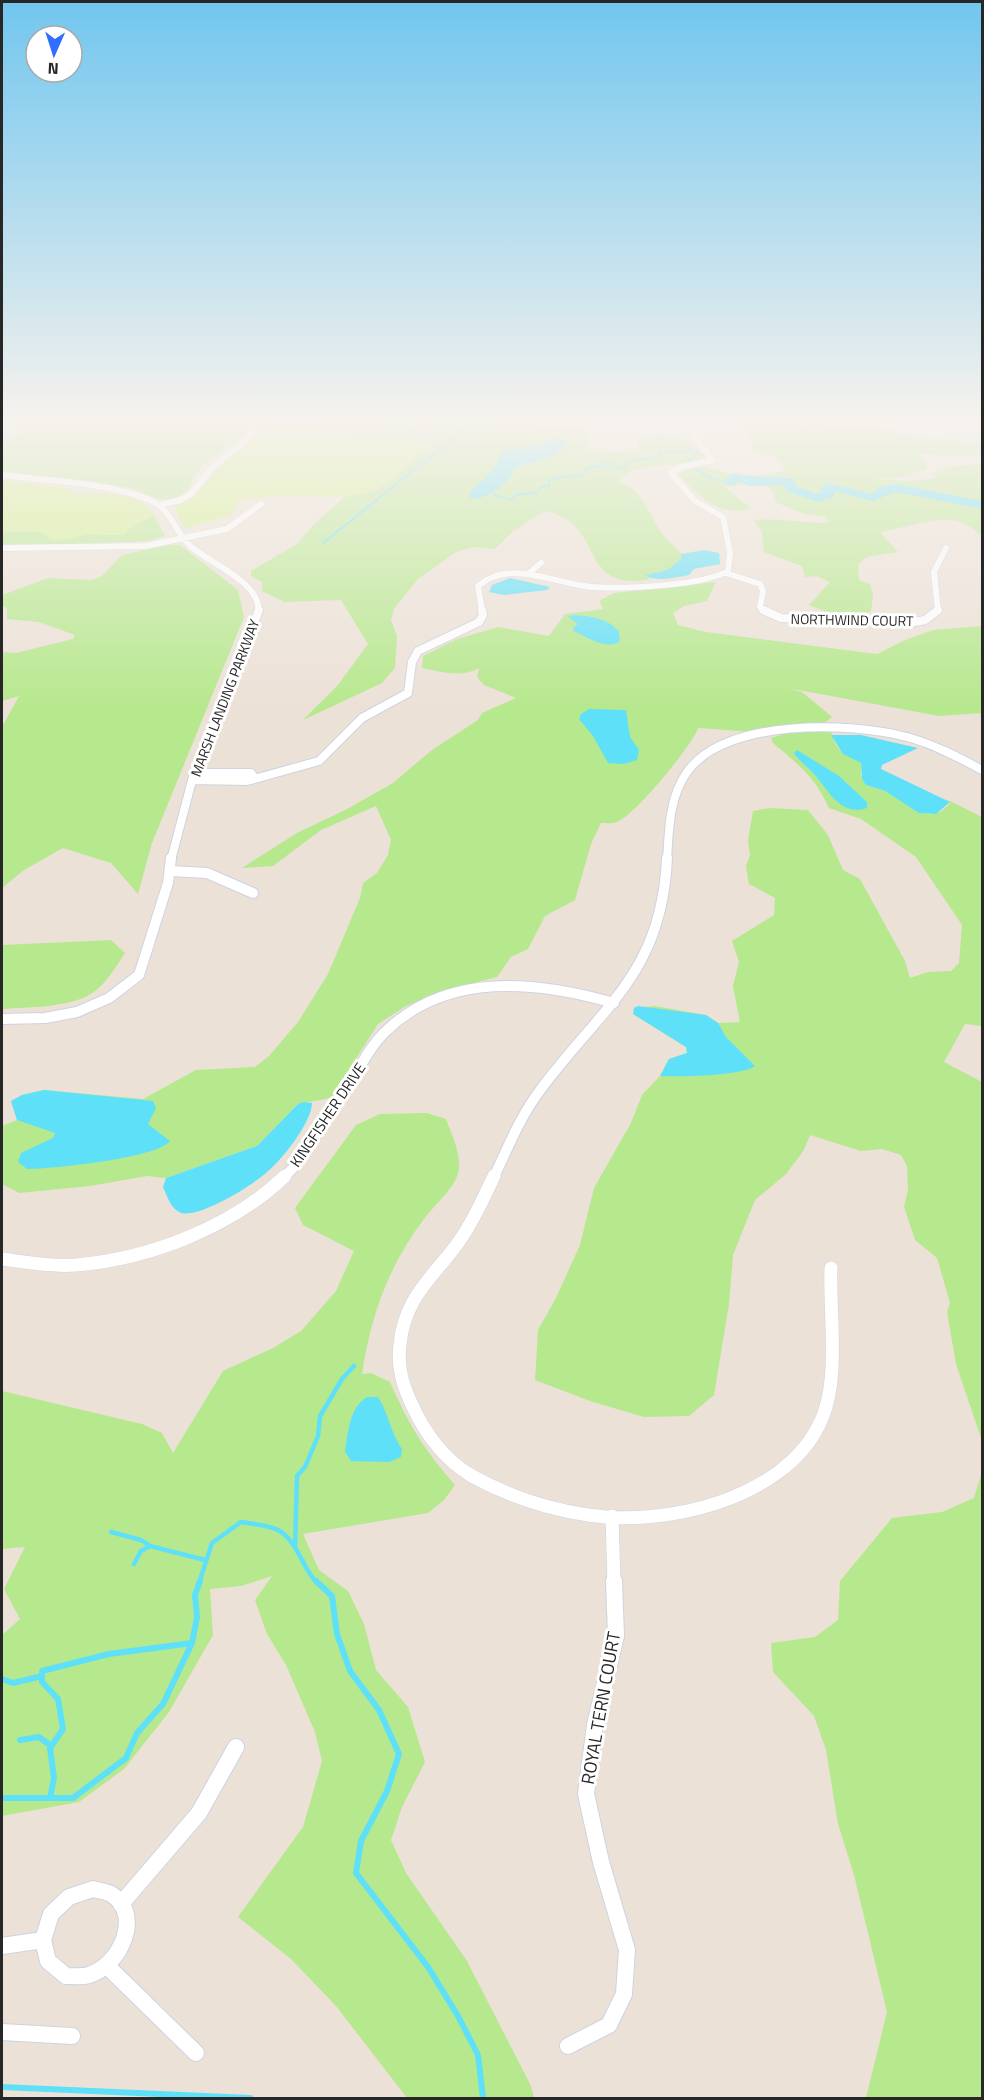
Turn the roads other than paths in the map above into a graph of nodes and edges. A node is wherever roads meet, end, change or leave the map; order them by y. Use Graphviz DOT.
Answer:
graph roads {
  1 [pos="166,514"];
  2 [pos="247,514"];
  3 [pos="718,514"];
  4 [pos="182,537"];
  5 [pos="2,548"];
  6 [pos="946,548"];
  7 [pos="541,563"];
  8 [pos="726,573"];
  9 [pos="528,574"];
  10 [pos="982,762"];
  11 [pos="973,764"];
  12 [pos="982,770"];
  13 [pos="194,776"];
  14 [pos="171,871"];
  15 [pos="253,893"];
  16 [pos="614,1002"];
  17 [pos="2,1019"];
  18 [pos="2,1259"];
  19 [pos="831,1268"];
  20 [pos="612,1516"];
  21 [pos="236,1747"];
  22 [pos="121,1904"];
  23 [pos="43,1940"];
  24 [pos="2,1946"];
  25 [pos="107,1966"];
  26 [pos="2,2032"];
  27 [pos="72,2036"];
  28 [pos="568,2046"];
  29 [pos="196,2053"];
  1 -- 4 [label="street, MARSH LANDING PARKWAY"];
  2 -- 4 [label="street"];
  3 -- 8 [label="street"];
  4 -- 5 [label="street"];
  4 -- 13 [label="street, MARSH LANDING PARKWAY"];
  6 -- 8 [label="street, NORTHWIND COURT"];
  7 -- 9 [label="street"];
  8 -- 9 [label="street"];
  9 -- 13 [label="street"];
  10 -- 11 [label="street"];
  11 -- 12 [label="street"];
  11 -- 16 [label="street"];
  13 -- 14 [label="street, MARSH LANDING PARKWAY"];
  14 -- 15 [label="street"];
  14 -- 17 [label="street, MARSH LANDING PARKWAY"];
  16 -- 18 [label="street, KINGFISHER DRIVE"];
  16 -- 20 [label="street"];
  19 -- 20 [label="street"];
  20 -- 28 [label="street, ROYAL TERN COURT"];
  21 -- 22 [label="street"];
  22 -- 23 [label="street"];
  22 -- 25 [label="street"];
  23 -- 24 [label="street"];
  23 -- 25 [label="street"];
  25 -- 29 [label="street"];
  26 -- 27 [label="street"];
}
